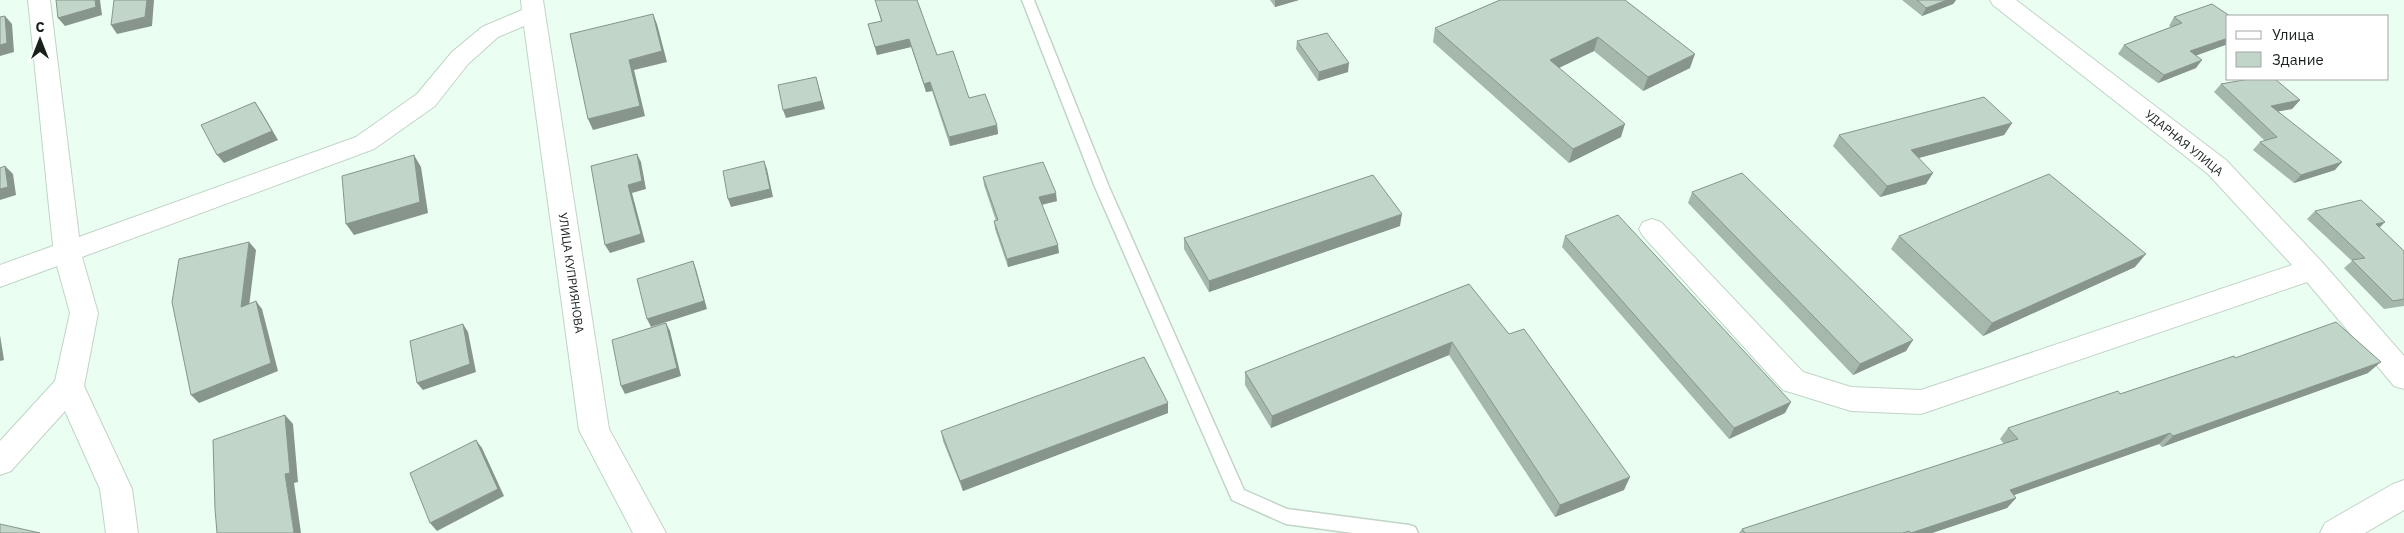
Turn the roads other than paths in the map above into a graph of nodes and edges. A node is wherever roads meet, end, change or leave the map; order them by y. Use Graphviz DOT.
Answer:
graph roads {
  1 [pos="39,0"];
  2 [pos="1028,0"];
  3 [pos="2001,0"];
  4 [pos="532,7"];
  5 [pos="1652,229"];
  6 [pos="67,251"];
  7 [pos="2312,269"];
  8 [pos="0,276"];
  9 [pos="2404,377"];
  10 [pos="69,386"];
  11 [pos="0,462"];
  12 [pos="2404,494"];
  13 [pos="122,533"];
  14 [pos="650,533"];
  15 [pos="1409,533"];
  16 [pos="2336,533"];
  1 -- 6 [label="street"];
  2 -- 15 [label="lane"];
  3 -- 7 [label="street, УДАРНАЯ УЛИЦА"];
  4 -- 6 [label="street"];
  4 -- 14 [label="street, УЛИЦА КУПРИЯНОВА"];
  5 -- 7 [label="street"];
  6 -- 8 [label="street"];
  6 -- 10 [label="street"];
  7 -- 9 [label="street, УДАРНАЯ УЛИЦА"];
  10 -- 11 [label="street"];
  10 -- 13 [label="street"];
  12 -- 16 [label="street"];
}
